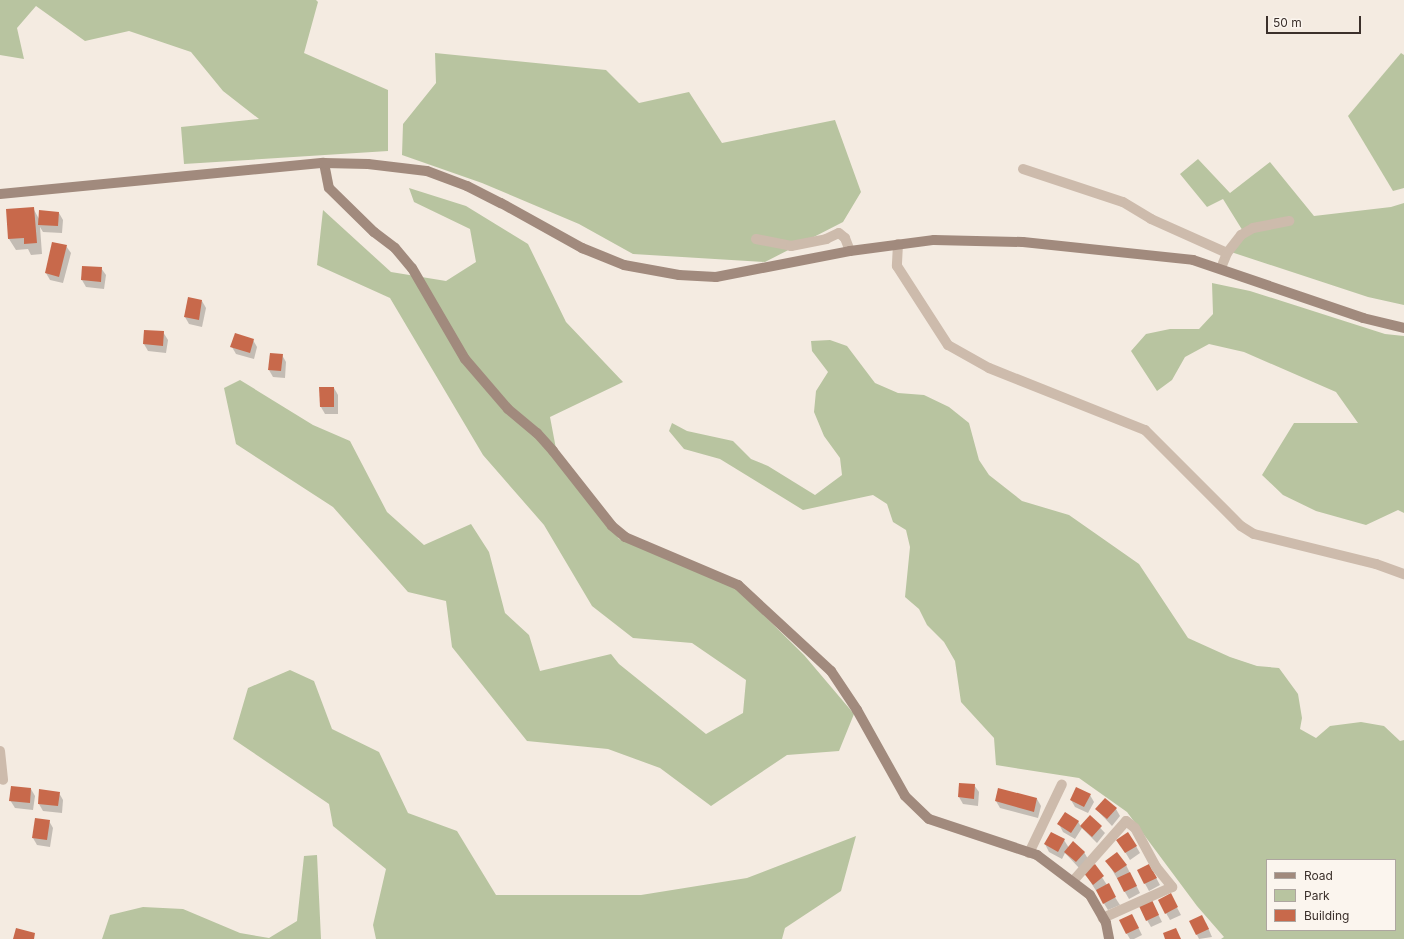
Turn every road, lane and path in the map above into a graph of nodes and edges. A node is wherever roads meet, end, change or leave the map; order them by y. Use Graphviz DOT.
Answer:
graph roads {
  1 [pos="324,163"];
  2 [pos="1023,169"];
  3 [pos="0,194"];
  4 [pos="1289,221"];
  5 [pos="756,239"];
  6 [pos="898,244"];
  7 [pos="850,251"];
  8 [pos="1227,253"];
  9 [pos="1221,268"];
  10 [pos="1404,328"];
  11 [pos="1404,574"];
  12 [pos="0,751"];
  13 [pos="3,780"];
  14 [pos="1062,784"];
  15 [pos="1029,853"];
  16 [pos="1073,881"];
  17 [pos="1103,918"];
  18 [pos="1109,939"];
  1 -- 3 [label="street"];
  1 -- 7 [label="street"];
  1 -- 15 [label="street"];
  2 -- 8 [label="street"];
  4 -- 8 [label="street"];
  5 -- 7 [label="street"];
  6 -- 7 [label="street"];
  6 -- 9 [label="street"];
  6 -- 11 [label="street"];
  8 -- 9 [label="street"];
  9 -- 10 [label="street"];
  12 -- 13 [label="street"];
  14 -- 15 [label="street"];
  15 -- 16 [label="street"];
  16 -- 17 [label="street"];
  16 -- 17 [label="street"];
  17 -- 18 [label="street"];
}
